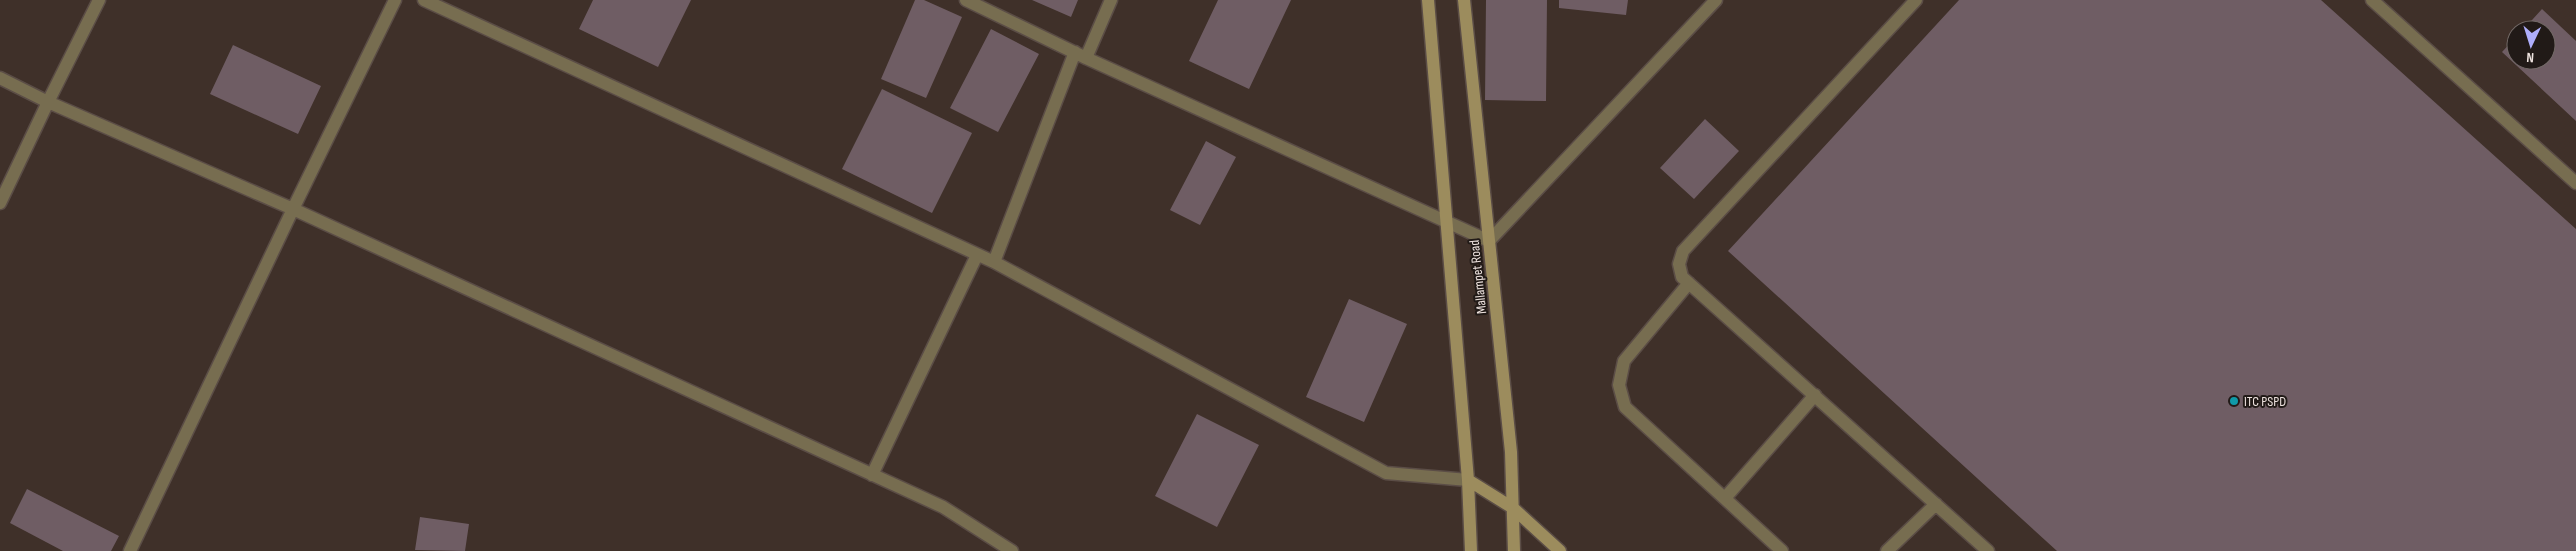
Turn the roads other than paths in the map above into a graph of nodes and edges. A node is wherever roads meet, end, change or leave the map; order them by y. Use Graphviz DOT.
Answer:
graph roads {
  1 [pos="99,0"];
  2 [pos="395,0"];
  3 [pos="424,0"];
  4 [pos="966,0"];
  5 [pos="1111,0"];
  6 [pos="1428,0"];
  7 [pos="1464,0"];
  8 [pos="1716,0"];
  9 [pos="1916,0"];
  10 [pos="2372,0"];
  11 [pos="1081,55"];
  12 [pos="0,78"];
  13 [pos="48,102"];
  14 [pos="2576,183"];
  15 [pos="0,203"];
  16 [pos="293,208"];
  17 [pos="1446,221"];
  18 [pos="1489,242"];
  19 [pos="977,255"];
  20 [pos="994,262"];
  21 [pos="1689,283"];
  22 [pos="1815,396"];
  23 [pos="872,475"];
  24 [pos="1468,480"];
  25 [pos="1725,498"];
  26 [pos="1936,504"];
  27 [pos="1513,508"];
  28 [pos="130,551"];
  29 [pos="1012,551"];
  30 [pos="1471,551"];
  31 [pos="1514,551"];
  32 [pos="1560,551"];
  33 [pos="1782,551"];
  34 [pos="1887,551"];
  35 [pos="1988,551"];
  1 -- 13 [label="street"];
  2 -- 16 [label="street"];
  3 -- 19 [label="street"];
  4 -- 11 [label="street"];
  5 -- 11 [label="street"];
  6 -- 17 [label="main road, Mallampet Road"];
  7 -- 18 [label="main road, Mallampet Road"];
  8 -- 18 [label="street"];
  9 -- 21 [label="street"];
  10 -- 14 [label="street"];
  11 -- 17 [label="street"];
  11 -- 20 [label="street"];
  12 -- 13 [label="street"];
  13 -- 15 [label="street"];
  13 -- 16 [label="street"];
  16 -- 23 [label="street"];
  16 -- 28 [label="street"];
  17 -- 18 [label="street"];
  17 -- 24 [label="main road, Mallampet Road"];
  18 -- 27 [label="main road, Mallampet Road"];
  19 -- 20 [label="street"];
  19 -- 23 [label="street"];
  20 -- 24 [label="street"];
  21 -- 22 [label="street"];
  21 -- 25 [label="street"];
  22 -- 25 [label="street"];
  22 -- 26 [label="street"];
  23 -- 29 [label="street"];
  24 -- 27 [label="main road"];
  24 -- 30 [label="main road, Mallampet Road"];
  25 -- 33 [label="street"];
  26 -- 34 [label="street"];
  26 -- 35 [label="street"];
  27 -- 31 [label="main road, Mallampet Road"];
  27 -- 32 [label="main road"];
}
